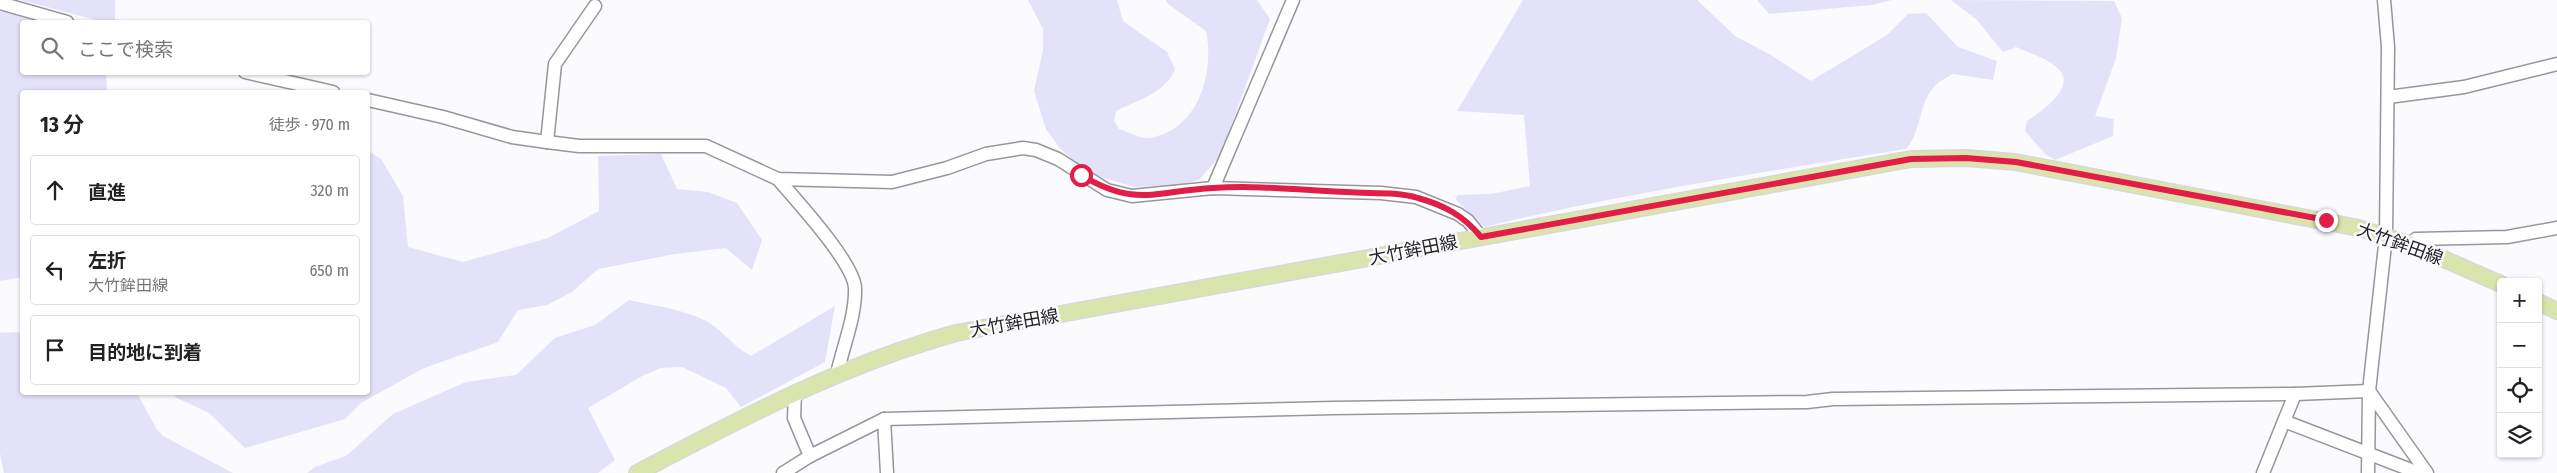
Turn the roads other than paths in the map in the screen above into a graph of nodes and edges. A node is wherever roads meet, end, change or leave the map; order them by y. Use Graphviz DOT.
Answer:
graph roads {
  1 [pos="1293,0"];
  2 [pos="2384,0"];
  3 [pos="0,3"];
  4 [pos="595,6"];
  5 [pos="60,20"];
  6 [pos="2557,64"];
  7 [pos="258,75"];
  8 [pos="324,90"];
  9 [pos="2388,97"];
  10 [pos="370,100"];
  11 [pos="547,142"];
  12 [pos="778,179"];
  13 [pos="1213,188"];
  14 [pos="2557,228"];
  15 [pos="2386,236"];
  16 [pos="1481,237"];
  17 [pos="2409,244"];
  18 [pos="2497,282"];
  19 [pos="2542,304"];
  20 [pos="2557,311"];
  21 [pos="837,374"];
  22 [pos="2369,391"];
  23 [pos="795,392"];
  24 [pos="1794,394"];
  25 [pos="2295,394"];
  26 [pos="1807,402"];
  27 [pos="884,419"];
  28 [pos="2284,421"];
  29 [pos="2368,454"];
  30 [pos="810,456"];
  31 [pos="637,473"];
  32 [pos="783,473"];
  33 [pos="887,473"];
  34 [pos="2263,473"];
  35 [pos="2368,473"];
  36 [pos="2419,473"];
  37 [pos="2426,473"];
  1 -- 13 [label="street"];
  2 -- 9 [label="street"];
  3 -- 5 [label="street"];
  4 -- 11 [label="street"];
  6 -- 9 [label="street"];
  7 -- 8 [label="street"];
  9 -- 15 [label="street"];
  10 -- 11 [label="street"];
  11 -- 12 [label="street"];
  12 -- 13 [label="street"];
  12 -- 21 [label="street"];
  13 -- 16 [label="street"];
  14 -- 17 [label="street"];
  15 -- 16 [label="main road, 大竹鉾田線"];
  15 -- 17 [label="main road, 大竹鉾田線"];
  15 -- 22 [label="street"];
  16 -- 21 [label="main road, 大竹鉾田線"];
  17 -- 18 [label="main road, 大竹鉾田線"];
  19 -- 20 [label="main road"];
  21 -- 23 [label="main road, 大竹鉾田線"];
  22 -- 25 [label="street"];
  22 -- 29 [label="street"];
  22 -- 37 [label="street"];
  23 -- 30 [label="street"];
  23 -- 31 [label="main road, 大竹鉾田線"];
  24 -- 26 [label="street"];
  25 -- 26 [label="street"];
  25 -- 28 [label="street"];
  26 -- 27 [label="street"];
  27 -- 30 [label="street"];
  27 -- 33 [label="street"];
  28 -- 29 [label="street"];
  28 -- 34 [label="street"];
  29 -- 35 [label="street"];
  29 -- 36 [label="street"];
  30 -- 32 [label="street"];
}
